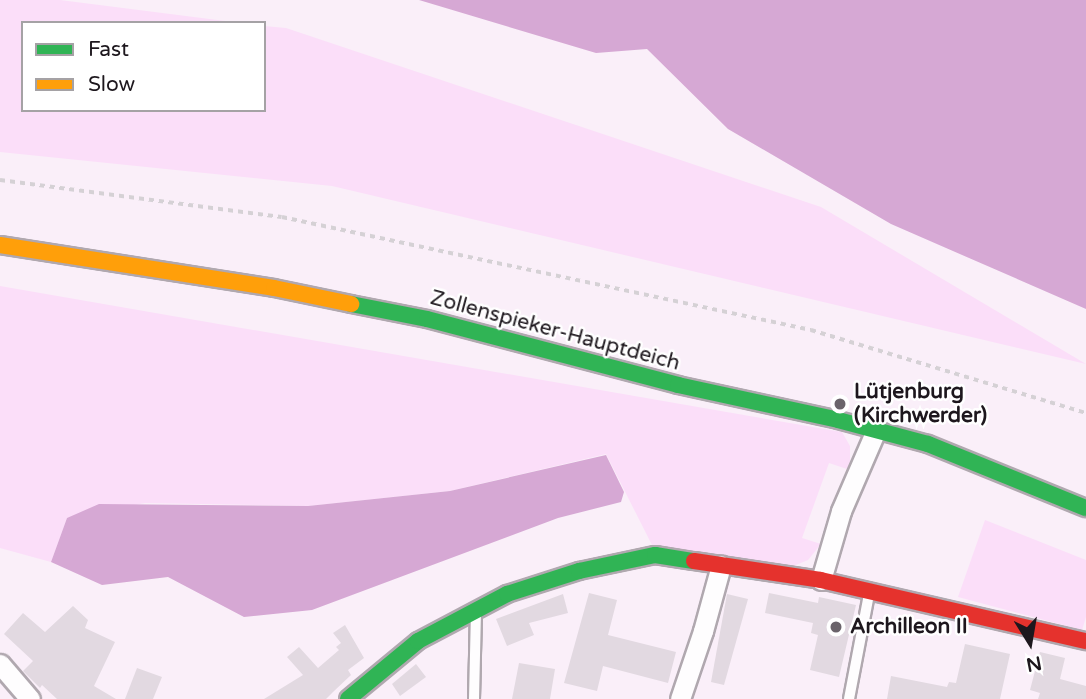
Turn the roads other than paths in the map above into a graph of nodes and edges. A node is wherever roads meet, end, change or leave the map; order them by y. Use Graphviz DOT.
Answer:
graph roads {
  1 [pos="0,245"];
  2 [pos="876,429"];
  3 [pos="1086,508"];
  4 [pos="721,565"];
  5 [pos="821,580"];
  6 [pos="870,590"];
  7 [pos="476,610"];
  8 [pos="1086,641"];
  9 [pos="0,664"];
  10 [pos="30,699"];
  11 [pos="348,699"];
  12 [pos="474,699"];
  13 [pos="680,699"];
  14 [pos="849,699"];
  1 -- 2 [label="street, Zollenspieker-Hauptdeich"];
  2 -- 3 [label="street, Zollenspieker-Hauptdeich"];
  2 -- 5 [label="street"];
  4 -- 5 [label="street"];
  4 -- 7 [label="street"];
  4 -- 13 [label="street"];
  5 -- 6 [label="street"];
  6 -- 8 [label="street"];
  6 -- 14 [label="lane"];
  7 -- 11 [label="street"];
  7 -- 12 [label="lane"];
  9 -- 10 [label="street"];
}
